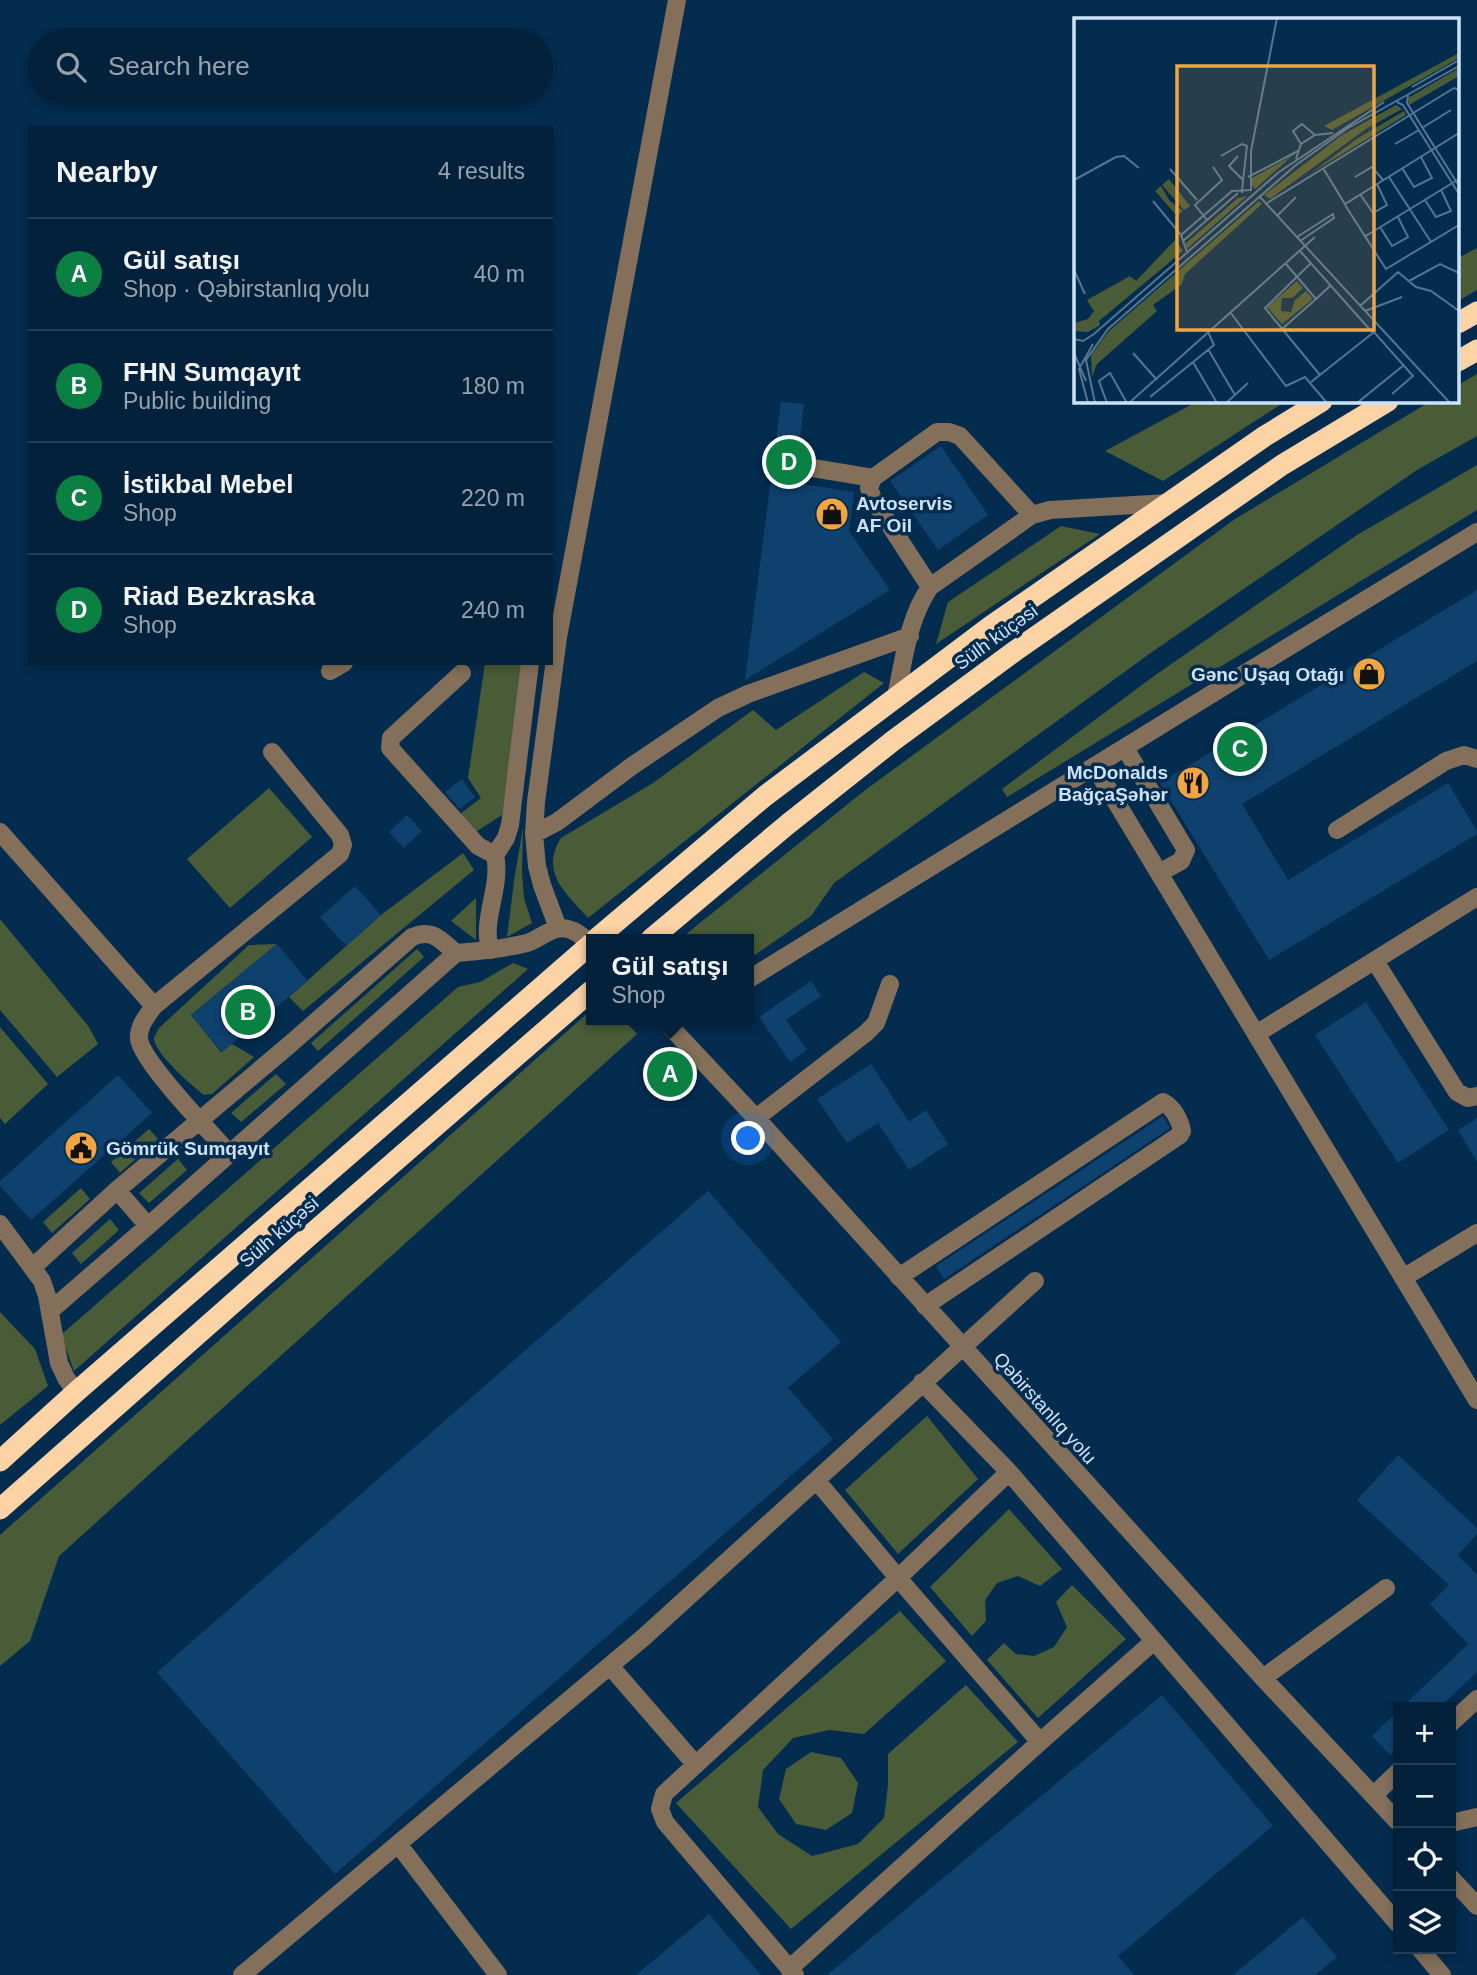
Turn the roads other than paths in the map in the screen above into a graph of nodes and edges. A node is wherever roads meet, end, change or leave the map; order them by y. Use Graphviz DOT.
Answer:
graph roads {
  1 [pos="677,0"];
  2 [pos="1477,313"];
  3 [pos="1460,322"];
  4 [pos="1477,350"];
  5 [pos="1460,360"];
  6 [pos="1320,402"];
  7 [pos="1386,402"];
  8 [pos="813,468"];
  9 [pos="873,478"];
  10 [pos="1168,503"];
  11 [pos="1032,515"];
  12 [pos="1477,532"];
  13 [pos="930,587"];
  14 [pos="909,636"];
  15 [pos="530,665"];
  16 [pos="462,673"];
  17 [pos="896,696"];
  18 [pos="1125,748"];
  19 [pos="272,752"];
  20 [pos="1477,759"];
  21 [pos="1095,767"];
  22 [pos="1337,830"];
  23 [pos="0,832"];
  24 [pos="534,834"];
  25 [pos="495,855"];
  26 [pos="1159,873"];
  27 [pos="1477,897"];
  28 [pos="558,928"];
  29 [pos="602,934"];
  30 [pos="657,934"];
  31 [pos="586,940"];
  32 [pos="586,948"];
  33 [pos="490,950"];
  34 [pos="456,953"];
  35 [pos="1375,961"];
  36 [pos="754,976"];
  37 [pos="890,984"];
  38 [pos="586,995"];
  39 [pos="154,1006"];
  40 [pos="676,1025"];
  41 [pos="1256,1034"];
  42 [pos="1477,1096"];
  43 [pos="755,1118"];
  44 [pos="200,1121"];
  45 [pos="230,1154"];
  46 [pos="117,1190"];
  47 [pos="0,1224"];
  48 [pos="148,1226"];
  49 [pos="1477,1233"];
  50 [pos="33,1267"];
  51 [pos="899,1277"];
  52 [pos="1403,1278"];
  53 [pos="1035,1281"];
  54 [pos="925,1306"];
  55 [pos="50,1311"];
  56 [pos="962,1347"];
  57 [pos="922,1382"];
  58 [pos="76,1392"];
  59 [pos="1477,1400"];
  60 [pos="0,1461"];
  61 [pos="1009,1472"];
  62 [pos="817,1481"];
  63 [pos="0,1509"];
  64 [pos="898,1578"];
  65 [pos="1386,1588"];
  66 [pos="1154,1641"];
  67 [pos="610,1666"];
  68 [pos="1263,1678"];
  69 [pos="1477,1699"];
  70 [pos="1456,1718"];
  71 [pos="1040,1742"];
  72 [pos="696,1765"];
  73 [pos="1393,1777"];
  74 [pos="1374,1796"];
  75 [pos="1393,1817"];
  76 [pos="1477,1817"];
  77 [pos="1456,1822"];
  78 [pos="398,1844"];
  79 [pos="1456,1883"];
  80 [pos="1477,1906"];
  81 [pos="1393,1918"];
  82 [pos="1424,1954"];
  83 [pos="792,1972"];
  84 [pos="242,1975"];
  85 [pos="498,1975"];
  86 [pos="1442,1975"];
  1 -- 24 [label="street"];
  2 -- 3 [label="highway"];
  4 -- 5 [label="highway"];
  6 -- 10 [label="highway, Sülh küçəsi"];
  7 -- 30 [label="highway, Sülh küçəsi"];
  8 -- 9 [label="street"];
  9 -- 11 [label="street"];
  9 -- 13 [label="street"];
  10 -- 11 [label="street"];
  10 -- 17 [label="highway, Sülh küçəsi"];
  11 -- 13 [label="street"];
  12 -- 18 [label="street"];
  13 -- 14 [label="street"];
  14 -- 17 [label="street"];
  14 -- 24 [label="street"];
  15 -- 25 [label="street"];
  16 -- 25 [label="street"];
  17 -- 29 [label="highway, Sülh küçəsi"];
  18 -- 21 [label="street"];
  18 -- 26 [label="street"];
  19 -- 39 [label="street"];
  20 -- 22 [label="street"];
  21 -- 26 [label="street"];
  21 -- 36 [label="street"];
  23 -- 39 [label="street"];
  24 -- 28 [label="street"];
  25 -- 33 [label="street"];
  26 -- 41 [label="street"];
  27 -- 35 [label="street"];
  28 -- 31 [label="street"];
  28 -- 33 [label="street"];
  32 -- 58 [label="highway, Sülh küçəsi"];
  33 -- 34 [label="street"];
  34 -- 44 [label="street"];
  34 -- 45 [label="street"];
  35 -- 41 [label="street"];
  35 -- 42 [label="street"];
  37 -- 43 [label="street"];
  38 -- 63 [label="highway, Sülh küçəsi"];
  39 -- 44 [label="street"];
  40 -- 43 [label="street, Qəbirstanlıq yolu"];
  41 -- 52 [label="street"];
  43 -- 51 [label="street, Qəbirstanlıq yolu"];
  44 -- 45 [label="street"];
  44 -- 46 [label="street"];
  45 -- 48 [label="street"];
  46 -- 48 [label="street"];
  46 -- 50 [label="street"];
  47 -- 50 [label="street"];
  48 -- 55 [label="street"];
  49 -- 52 [label="street"];
  50 -- 55 [label="street"];
  51 -- 54 [label="street, Qəbirstanlıq yolu"];
  51 -- 54 [label="street"];
  52 -- 59 [label="street"];
  53 -- 56 [label="street"];
  54 -- 56 [label="street, Qəbirstanlıq yolu"];
  55 -- 58 [label="street"];
  56 -- 57 [label="street"];
  56 -- 68 [label="street, Qəbirstanlıq yolu"];
  57 -- 61 [label="street"];
  57 -- 62 [label="street"];
  58 -- 60 [label="highway, Sülh küçəsi"];
  61 -- 64 [label="street"];
  61 -- 66 [label="street"];
  62 -- 64 [label="street"];
  62 -- 67 [label="street"];
  64 -- 71 [label="street"];
  64 -- 72 [label="street"];
  65 -- 68 [label="street"];
  66 -- 71 [label="street"];
  66 -- 81 [label="street"];
  67 -- 72 [label="street"];
  67 -- 78 [label="street"];
  68 -- 74 [label="street, Qəbirstanlıq yolu"];
  69 -- 70 [label="street"];
  71 -- 83 [label="street"];
  72 -- 83 [label="street"];
  73 -- 74 [label="street"];
  74 -- 75 [label="street, Qəbirstanlıq yolu"];
  76 -- 77 [label="street"];
  78 -- 84 [label="street"];
  78 -- 85 [label="street"];
  79 -- 80 [label="street"];
  82 -- 86 [label="street"];
}
